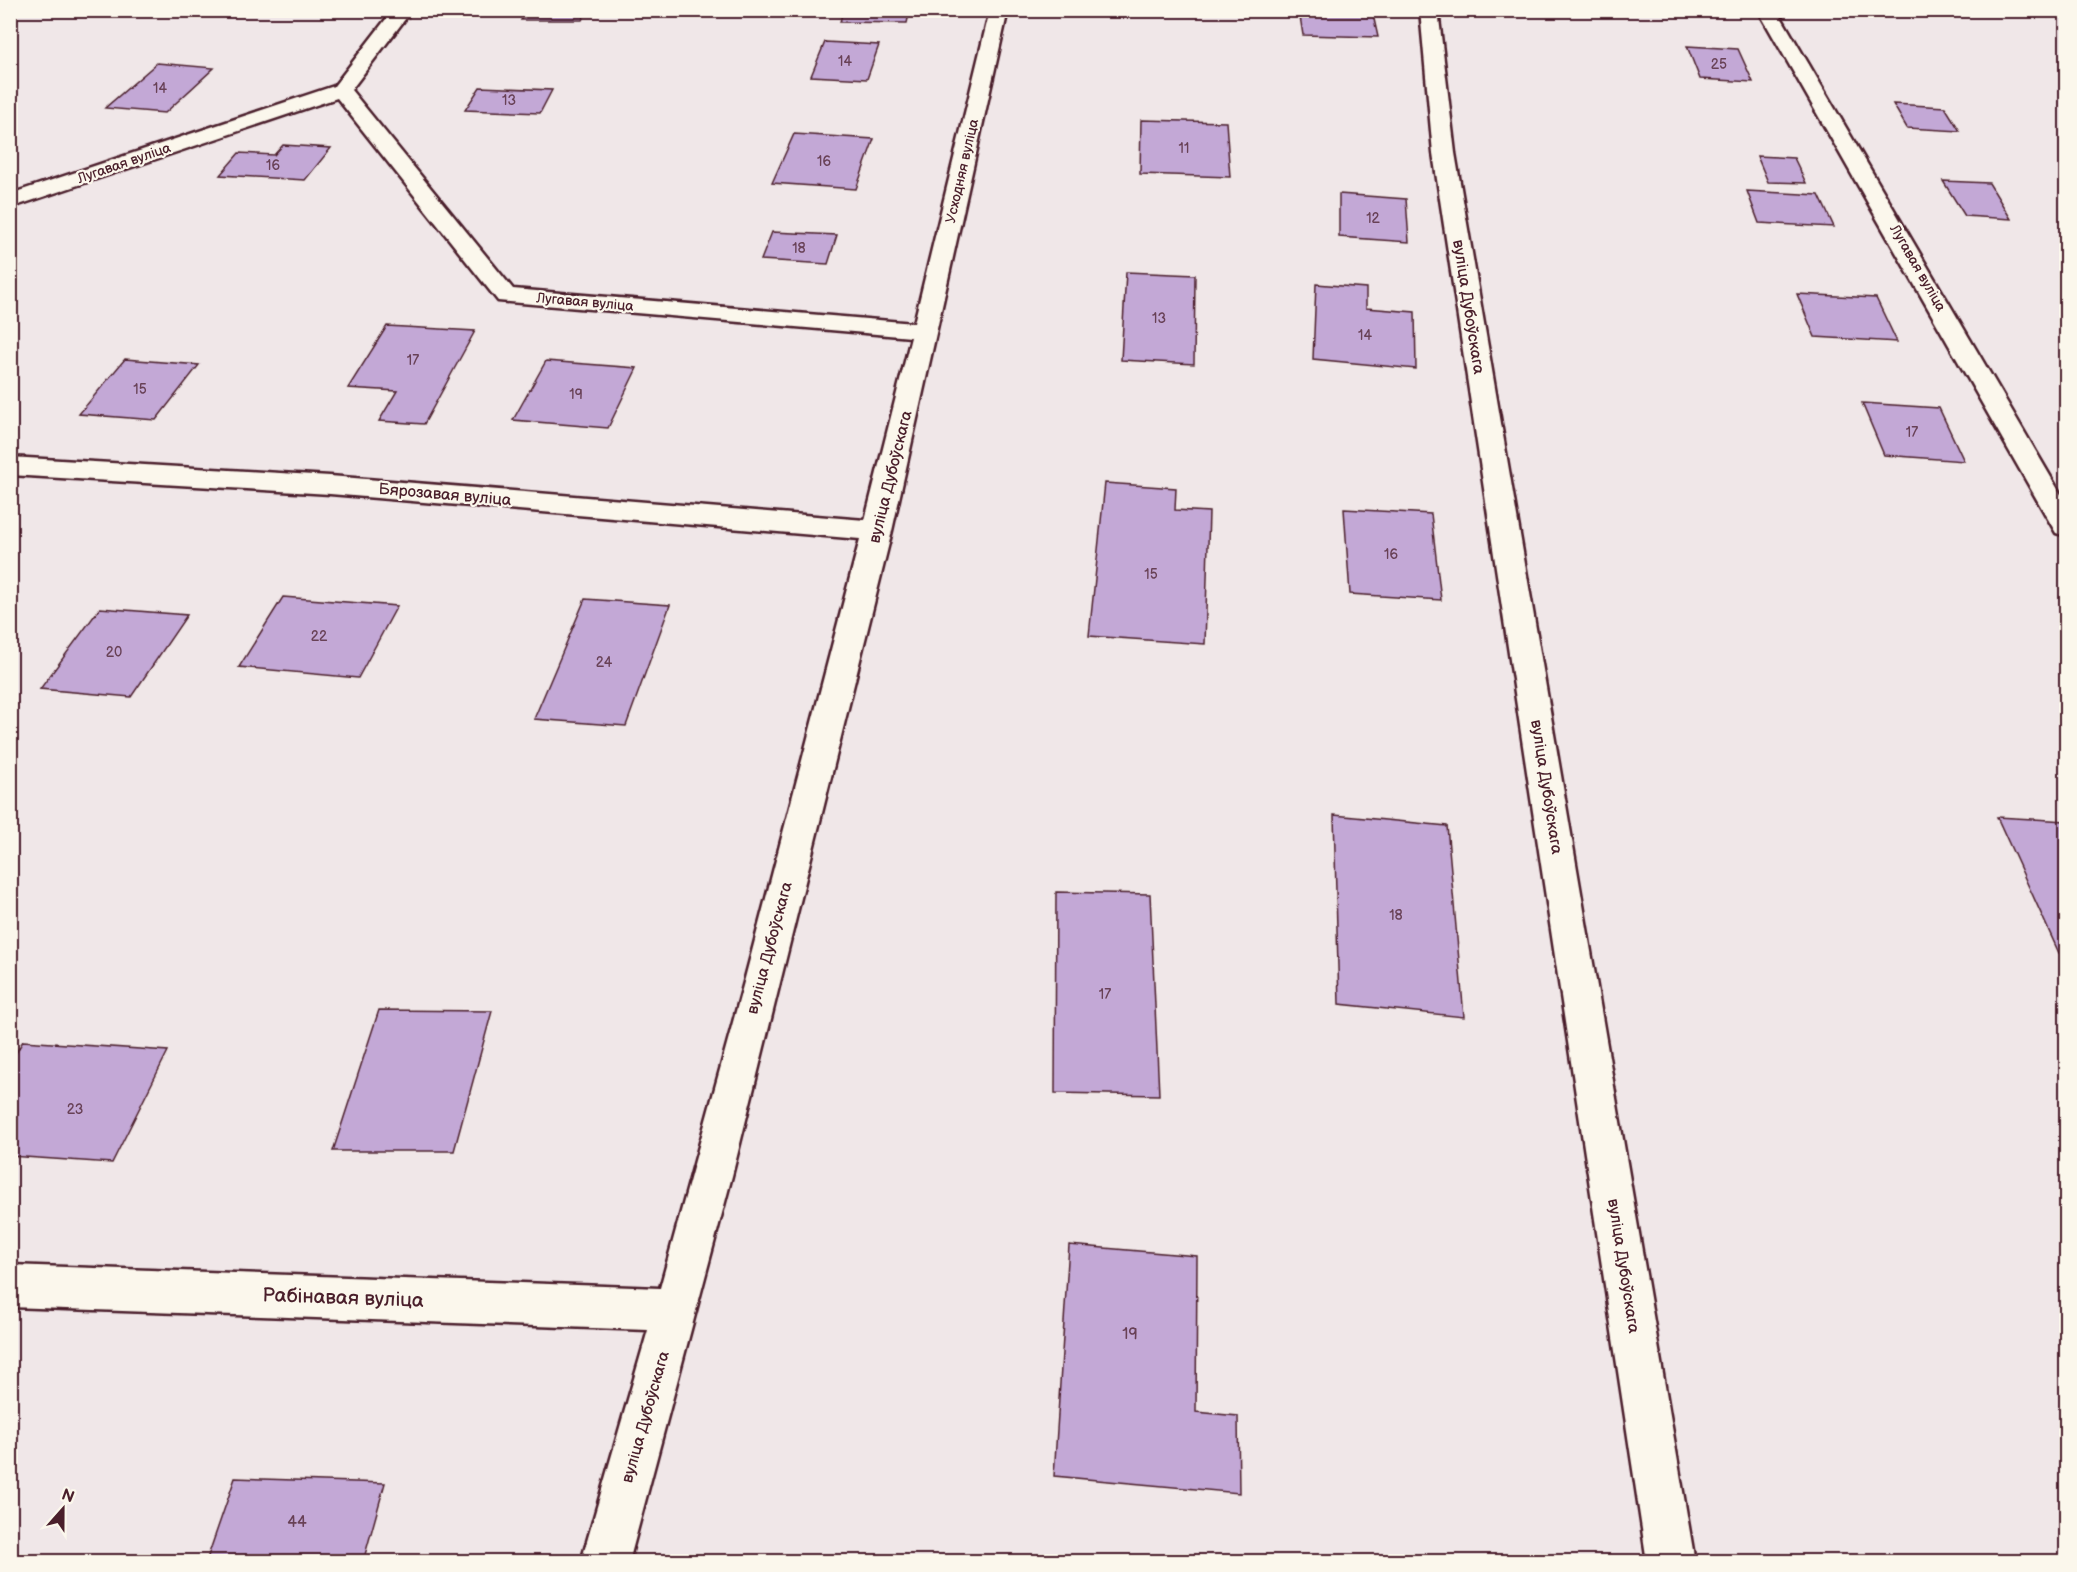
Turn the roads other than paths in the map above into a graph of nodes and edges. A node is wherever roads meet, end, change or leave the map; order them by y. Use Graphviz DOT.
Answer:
graph roads {
  1 [pos="404,10"];
  2 [pos="999,10"];
  3 [pos="1429,10"];
  4 [pos="1767,10"];
  5 [pos="341,90"];
  6 [pos="10,201"];
  7 [pos="926,331"];
  8 [pos="10,466"];
  9 [pos="2067,526"];
  10 [pos="878,531"];
  11 [pos="10,1286"];
  12 [pos="676,1310"];
  13 [pos="605,1562"];
  14 [pos="1671,1562"];
  1 -- 5 [label="street"];
  2 -- 7 [label="street, Усходняя вуліца"];
  3 -- 14 [label="street, вуліца Дубоўскага"];
  4 -- 9 [label="street, Лугавая вуліца"];
  5 -- 6 [label="street, Лугавая вуліца"];
  5 -- 7 [label="street, Лугавая вуліца"];
  7 -- 10 [label="street, вуліца Дубоўскага"];
  8 -- 10 [label="street, Бярозавая вуліца"];
  10 -- 12 [label="street, вуліца Дубоўскага"];
  11 -- 12 [label="street, Рабінавая вуліца"];
  12 -- 13 [label="street, вуліца Дубоўскага"];
}
